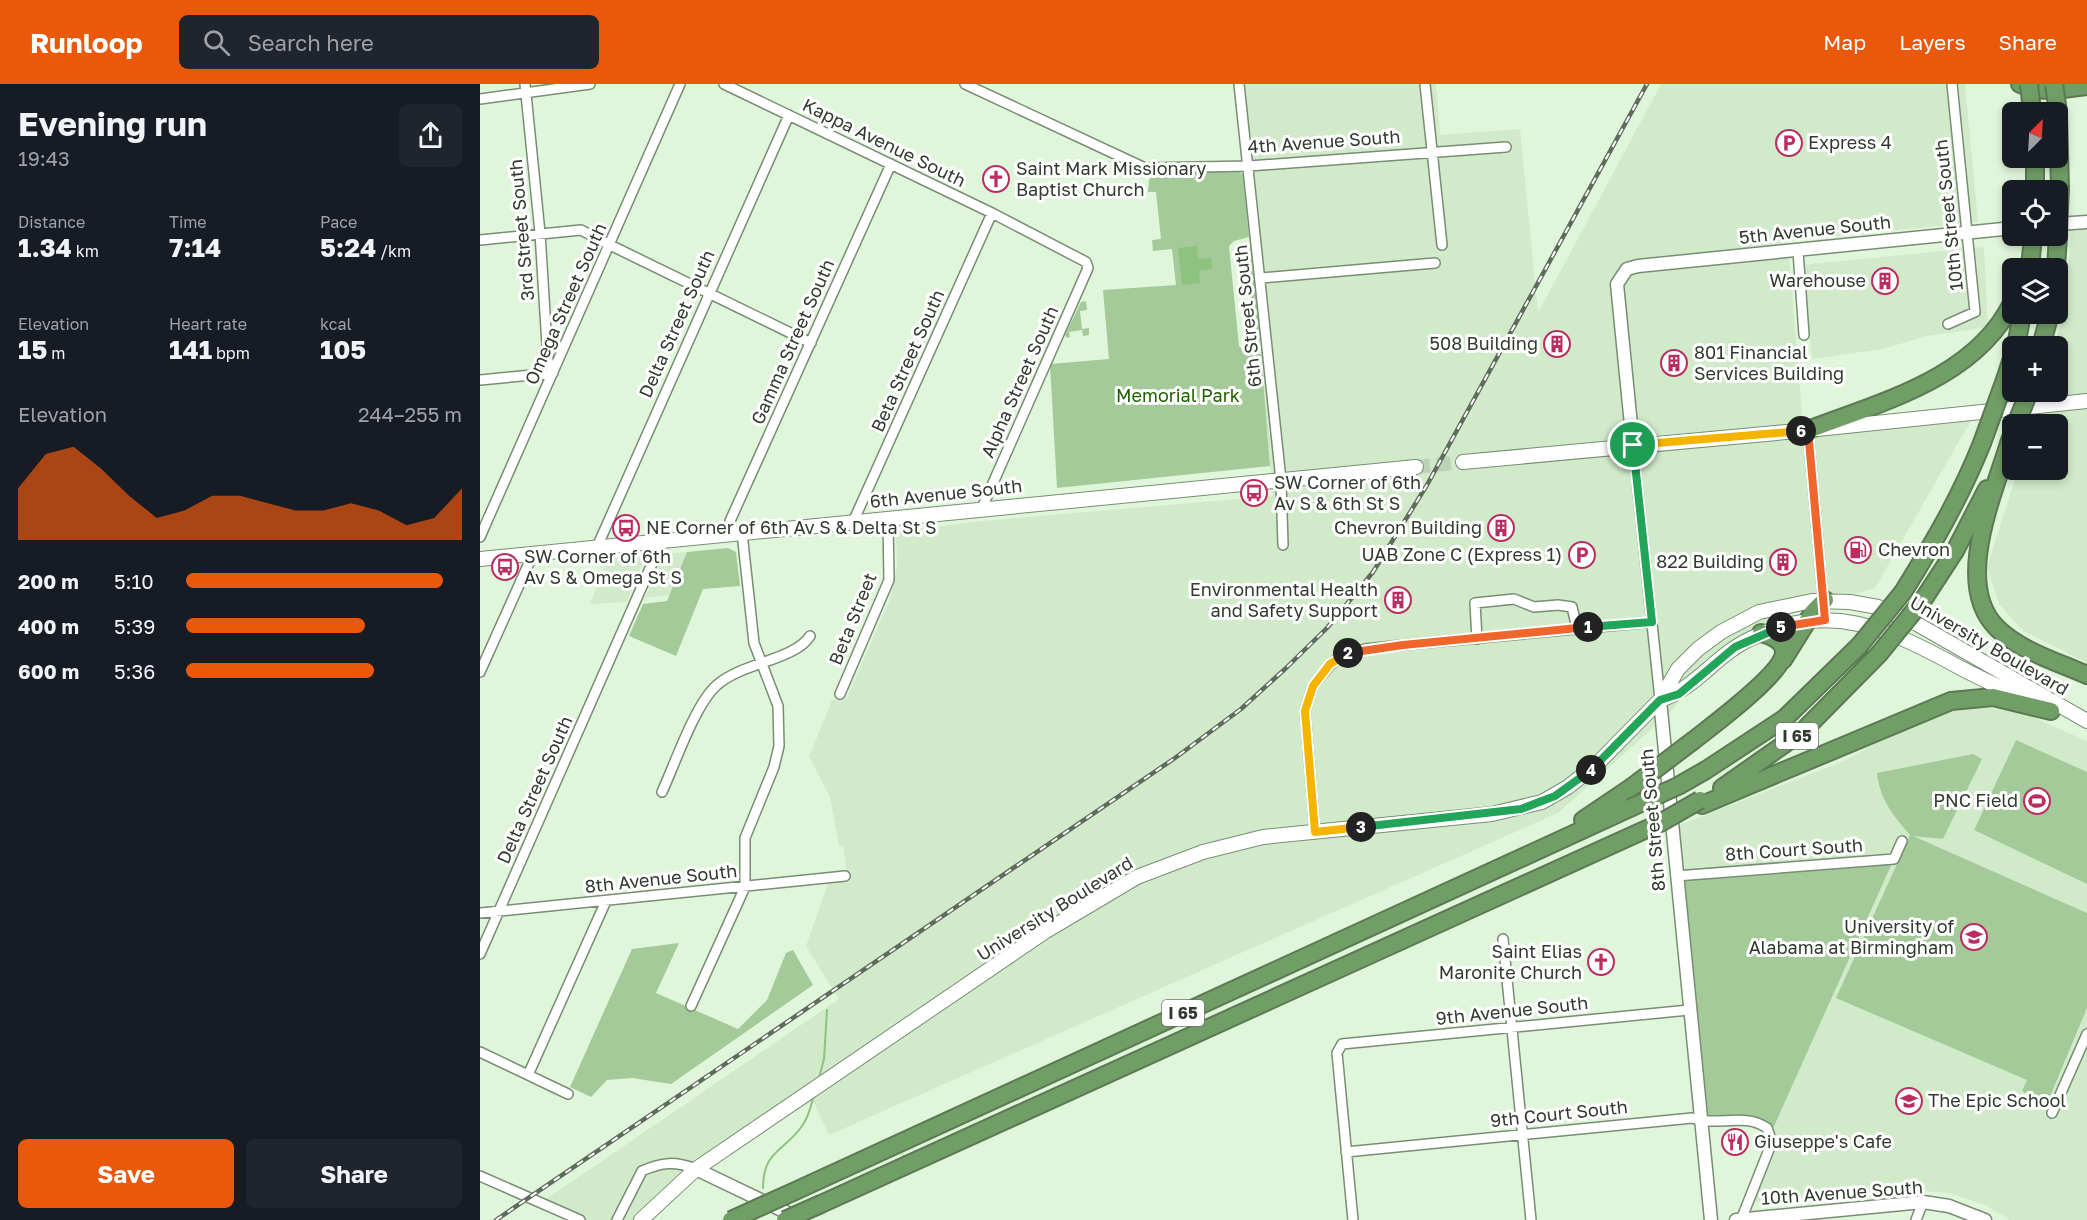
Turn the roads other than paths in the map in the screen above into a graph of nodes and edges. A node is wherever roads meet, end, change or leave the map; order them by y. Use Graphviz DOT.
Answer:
graph roads {
  1 [pos="590,84"];
  2 [pos="680,84"];
  3 [pos="724,84"];
  4 [pos="965,84"];
  5 [pos="1239,84"];
  6 [pos="1425,84"];
  7 [pos="1952,84"];
  8 [pos="2020,84"];
  9 [pos="2029,84"];
  10 [pos="2054,84"];
  11 [pos="2087,87"];
  12 [pos="525,88"];
  13 [pos="480,99"];
  14 [pos="2031,102"];
  15 [pos="2056,102"];
  16 [pos="789,115"];
  17 [pos="1506,147"];
  18 [pos="1431,151"];
  19 [pos="891,164"];
  20 [pos="1249,166"];
  21 [pos="992,213"];
  22 [pos="2087,222"];
  23 [pos="2068,223"];
  24 [pos="2002,229"];
  25 [pos="1967,232"];
  26 [pos="540,233"];
  27 [pos="480,240"];
  28 [pos="610,245"];
  29 [pos="1442,245"];
  30 [pos="1798,251"];
  31 [pos="1435,262"];
  32 [pos="1088,268"];
  33 [pos="1622,274"];
  34 [pos="1261,278"];
  35 [pos="708,294"];
  36 [pos="2002,319"];
  37 [pos="1948,324"];
  38 [pos="1804,335"];
  39 [pos="811,343"];
  40 [pos="554,373"];
  41 [pos="480,380"];
  42 [pos="2002,387"];
  43 [pos="2087,401"];
  44 [pos="1808,430"];
  45 [pos="1633,445"];
  46 [pos="2002,456"];
  47 [pos="1463,462"];
  48 [pos="1416,467"];
  49 [pos="2002,470"];
  50 [pos="1281,480"];
  51 [pos="982,508"];
  52 [pos="888,519"];
  53 [pos="853,522"];
  54 [pos="736,533"];
  55 [pos="480,537"];
  56 [pos="662,541"];
  57 [pos="1284,545"];
  58 [pos="597,547"];
  59 [pos="533,554"];
  60 [pos="480,559"];
  61 [pos="1825,600"];
  62 [pos="1825,620"];
  63 [pos="1807,621"];
  64 [pos="1652,622"];
  65 [pos="1576,628"];
  66 [pos="1761,633"];
  67 [pos="810,636"];
  68 [pos="1477,639"];
  69 [pos="760,662"];
  70 [pos="1780,664"];
  71 [pos="480,672"];
  72 [pos="2087,675"];
  73 [pos="840,694"];
  74 [pos="1660,700"];
  75 [pos="2050,711"];
  76 [pos="2087,722"];
  77 [pos="662,792"];
  78 [pos="1701,803"];
  79 [pos="1315,832"];
  80 [pos="1902,841"];
  81 [pos="1502,867"];
  82 [pos="845,876"];
  83 [pos="1676,876"];
  84 [pos="745,887"];
  85 [pos="606,901"];
  86 [pos="499,912"];
  87 [pos="480,913"];
  88 [pos="1503,939"];
  89 [pos="480,954"];
  90 [pos="691,1006"];
  91 [pos="1689,1010"];
  92 [pos="1512,1028"];
  93 [pos="2087,1034"];
  94 [pos="480,1052"];
  95 [pos="528,1075"];
  96 [pos="568,1094"];
  97 [pos="2052,1113"];
  98 [pos="1700,1122"];
  99 [pos="1522,1134"];
  100 [pos="1346,1152"];
  101 [pos="696,1169"];
  102 [pos="480,1176"];
  103 [pos="1923,1202"];
  104 [pos="580,1220"];
  105 [pos="616,1220"];
  106 [pos="641,1220"];
  107 [pos="731,1220"];
  108 [pos="785,1220"];
  109 [pos="803,1220"];
  110 [pos="1353,1220"];
  111 [pos="1531,1220"];
  112 [pos="1711,1220"];
  113 [pos="1739,1220"];
  114 [pos="1916,1220"];
  115 [pos="1985,1220"];
  1 -- 12 [label="street"];
  2 -- 28 [label="street, Omega Street South"];
  3 -- 16 [label="street, Kappa Avenue South"];
  4 -- 20 [label="street, 4th Avenue South"];
  5 -- 20 [label="street, 6th Street South"];
  6 -- 18 [label="street"];
  7 -- 25 [label="street, 10th Street South"];
  8 -- 11 [label="highway"];
  9 -- 14 [label="highway, bridge"];
  10 -- 15 [label="highway, bridge"];
  12 -- 13 [label="street"];
  12 -- 26 [label="street, 3rd Street South"];
  16 -- 19 [label="street, Kappa Avenue South"];
  16 -- 35 [label="street, Delta Street South"];
  17 -- 18 [label="street, 4th Avenue South"];
  18 -- 20 [label="street, 4th Avenue South"];
  18 -- 29 [label="street"];
  19 -- 21 [label="street, Kappa Avenue South"];
  19 -- 39 [label="street, Gamma Street South"];
  20 -- 34 [label="street, 6th Street South"];
  21 -- 32 [label="street, Kappa Avenue South"];
  21 -- 53 [label="street, Beta Street South"];
  22 -- 23 [label="street"];
  24 -- 25 [label="street, 5th Avenue South"];
  25 -- 30 [label="street, 5th Avenue South"];
  25 -- 37 [label="street, 10th Street South"];
  26 -- 27 [label="street"];
  26 -- 28 [label="street"];
  26 -- 40 [label="street, 3rd Street South"];
  28 -- 35 [label="street"];
  28 -- 40 [label="street, Omega Street South"];
  30 -- 33 [label="street, 5th Avenue South"];
  30 -- 38 [label="street"];
  31 -- 34 [label="street"];
  32 -- 51 [label="street, Alpha Street South"];
  33 -- 45 [label="street, 8th Street South"];
  34 -- 50 [label="street, 6th Street South"];
  35 -- 39 [label="street"];
  35 -- 58 [label="street, Delta Street South"];
  36 -- 44 [label="highway"];
  39 -- 54 [label="street, Gamma Street South"];
  40 -- 41 [label="street"];
  40 -- 55 [label="street, Omega Street South"];
  42 -- 81 [label="highway, I 65, bridge"];
  43 -- 44 [label="main road"];
  44 -- 45 [label="main road"];
  44 -- 61 [label="street"];
  45 -- 47 [label="main road"];
  45 -- 64 [label="street, 8th Street South"];
  46 -- 78 [label="highway, I 65, bridge"];
  48 -- 50 [label="main road, 6th Avenue South"];
  49 -- 72 [label="highway"];
  50 -- 51 [label="main road, 6th Avenue South"];
  50 -- 57 [label="street, 6th Street South"];
  51 -- 52 [label="main road, 6th Avenue South"];
  52 -- 53 [label="main road, 6th Avenue South"];
  52 -- 73 [label="street, Beta Street"];
  53 -- 54 [label="main road, 6th Avenue South"];
  54 -- 56 [label="main road, 6th Avenue South"];
  54 -- 69 [label="street, Gamma Street South"];
  56 -- 58 [label="main road, 6th Avenue South"];
  56 -- 86 [label="street, Delta Street South"];
  58 -- 59 [label="main road, 6th Avenue South"];
  59 -- 60 [label="main road, 6th Avenue South"];
  59 -- 71 [label="street"];
  61 -- 62 [label="street"];
  61 -- 63 [label="highway"];
  61 -- 74 [label="main road, University Boulevard"];
  61 -- 76 [label="main road, University Boulevard"];
  62 -- 63 [label="main road, University Boulevard"];
  62 -- 75 [label="main road, University Boulevard"];
  63 -- 66 [label="main road, University Boulevard"];
  63 -- 70 [label="highway"];
  64 -- 65 [label="street"];
  64 -- 74 [label="street, 8th Street South"];
  65 -- 68 [label="street"];
  65 -- 68 [label="street"];
  66 -- 70 [label="highway"];
  66 -- 74 [label="main road, University Boulevard"];
  67 -- 69 [label="street"];
  68 -- 79 [label="street"];
  69 -- 77 [label="street"];
  69 -- 84 [label="street, Gamma Street South"];
  70 -- 81 [label="highway, bridge"];
  74 -- 79 [label="main road, University Boulevard"];
  74 -- 83 [label="street, 8th Street South"];
  75 -- 76 [label="main road, University Boulevard"];
  75 -- 78 [label="highway"];
  78 -- 108 [label="highway, I 65, bridge"];
  79 -- 101 [label="main road, University Boulevard"];
  80 -- 83 [label="street, 8th Court South"];
  81 -- 107 [label="highway, I 65, bridge"];
  82 -- 84 [label="street, 8th Avenue South"];
  83 -- 91 [label="street, 8th Street South"];
  84 -- 85 [label="street, 8th Avenue South"];
  84 -- 90 [label="street"];
  85 -- 86 [label="street, 8th Avenue South"];
  85 -- 95 [label="street"];
  86 -- 87 [label="street, 8th Avenue South"];
  86 -- 89 [label="street, Delta Street South"];
  88 -- 92 [label="street"];
  91 -- 92 [label="street, 9th Avenue South"];
  91 -- 98 [label="street, 8th Street South"];
  92 -- 99 [label="street"];
  92 -- 100 [label="street, 9th Avenue South"];
  93 -- 97 [label="street"];
  94 -- 95 [label="street"];
  95 -- 96 [label="street"];
  98 -- 99 [label="street, 9th Court South"];
  98 -- 112 [label="street, 8th Street South"];
  98 -- 113 [label="street, 9th Court South"];
  99 -- 100 [label="street, 9th Court South"];
  99 -- 111 [label="street"];
  100 -- 110 [label="street"];
  101 -- 105 [label="street"];
  101 -- 106 [label="main road, University Boulevard"];
  101 -- 109 [label="street"];
  102 -- 104 [label="street"];
  103 -- 113 [label="street, 10th Avenue South"];
  103 -- 114 [label="street"];
  103 -- 115 [label="street, 10th Avenue South"];
}
